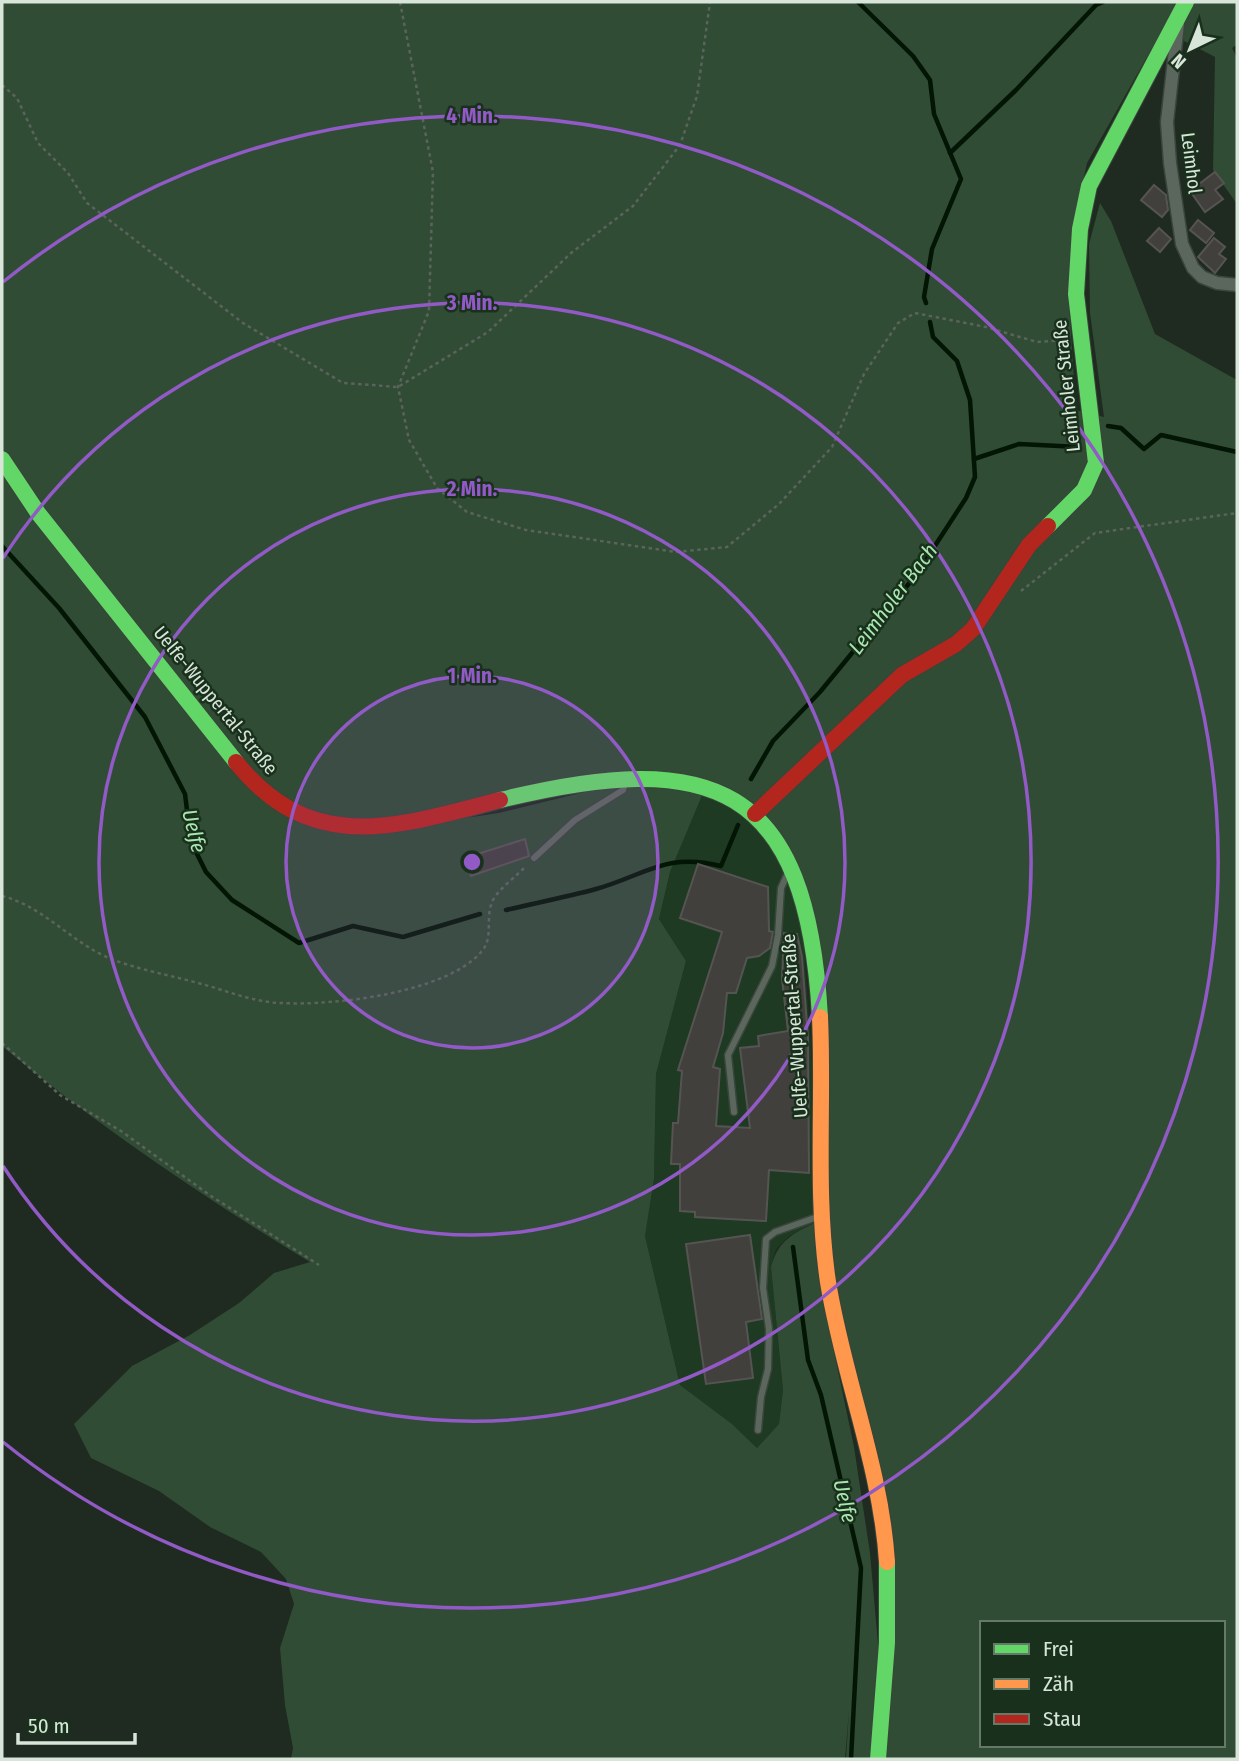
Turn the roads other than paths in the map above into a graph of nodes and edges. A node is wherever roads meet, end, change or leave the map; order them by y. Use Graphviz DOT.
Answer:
graph roads {
  1 [pos="1183,7"];
  2 [pos="1237,285"];
  3 [pos="2,459"];
  4 [pos="626,778"];
  5 [pos="755,814"];
  6 [pos="534,858"];
  7 [pos="791,868"];
  8 [pos="734,1112"];
  9 [pos="822,1216"];
  10 [pos="758,1430"];
  11 [pos="878,1759"];
  1 -- 2 [label="street, Leimhol"];
  1 -- 5 [label="main road, Leimholer Straße"];
  3 -- 4 [label="main road, Uelfe-Wuppertal-Straße"];
  4 -- 5 [label="main road, Uelfe-Wuppertal-Straße"];
  4 -- 6 [label="lane"];
  5 -- 7 [label="main road, Uelfe-Wuppertal-Straße"];
  7 -- 8 [label="lane"];
  7 -- 9 [label="main road, Uelfe-Wuppertal-Straße"];
  9 -- 10 [label="lane"];
  9 -- 11 [label="main road, Uelfe-Wuppertal-Straße"];
}
